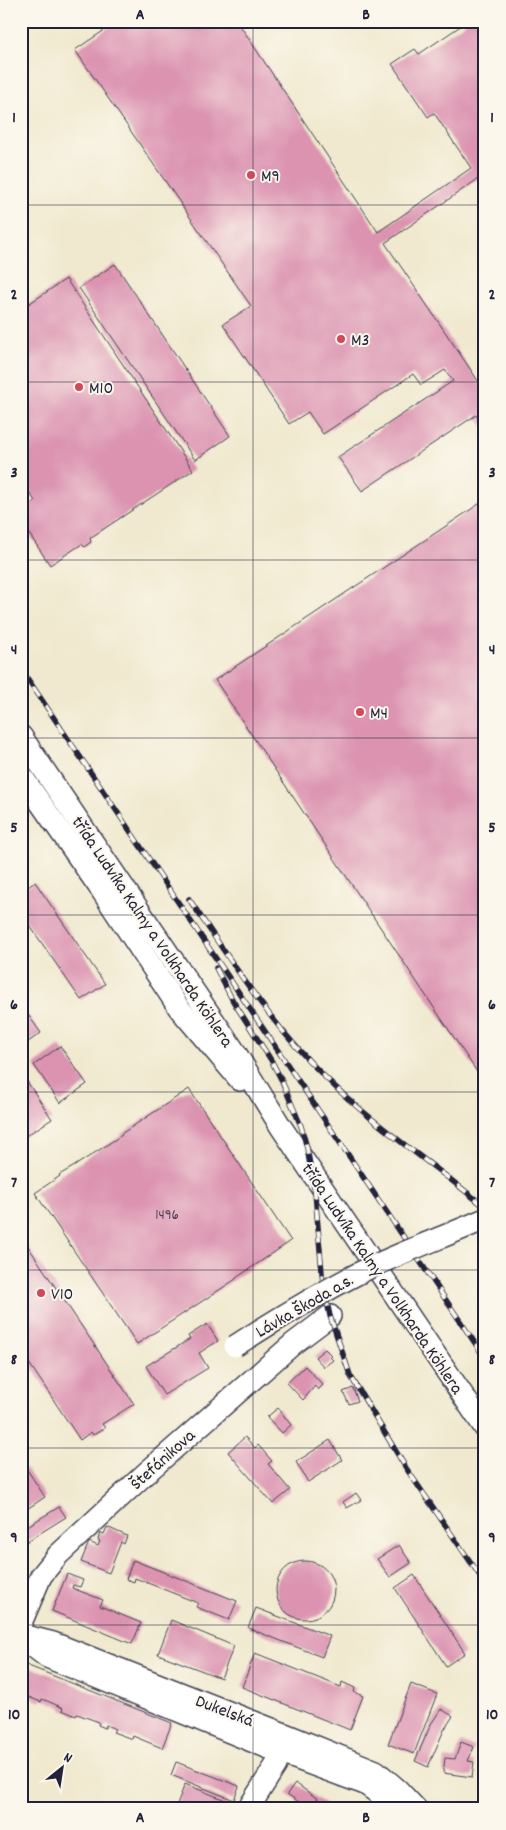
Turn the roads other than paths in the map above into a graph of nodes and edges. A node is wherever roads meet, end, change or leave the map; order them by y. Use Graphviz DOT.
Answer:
graph roads {
  1 [pos="21,736"];
  2 [pos="21,775"];
  3 [pos="281,1127"];
  4 [pos="485,1219"];
  5 [pos="330,1316"];
  6 [pos="235,1346"];
  7 [pos="485,1428"];
  8 [pos="21,1623"];
  9 [pos="21,1636"];
  10 [pos="284,1744"];
  11 [pos="248,1809"];
  12 [pos="394,1809"];
  13 [pos="416,1809"];
  1 -- 3 [label="street, třída Ludvíka Kalmy a Volkharda Köhlera"];
  2 -- 3 [label="street, třída Ludvíka Kalmy a Volkharda Köhlera"];
  3 -- 7 [label="street, třída Ludvíka Kalmy a Volkharda Köhlera"];
  4 -- 6 [label="street, Lávka Škoda a.s., bridge"];
  5 -- 8 [label="street, Štefánikova"];
  9 -- 10 [label="street, Dukelská"];
  10 -- 11 [label="street"];
  10 -- 12 [label="street, Dukelská"];
  10 -- 13 [label="street, Dukelská"];
}
